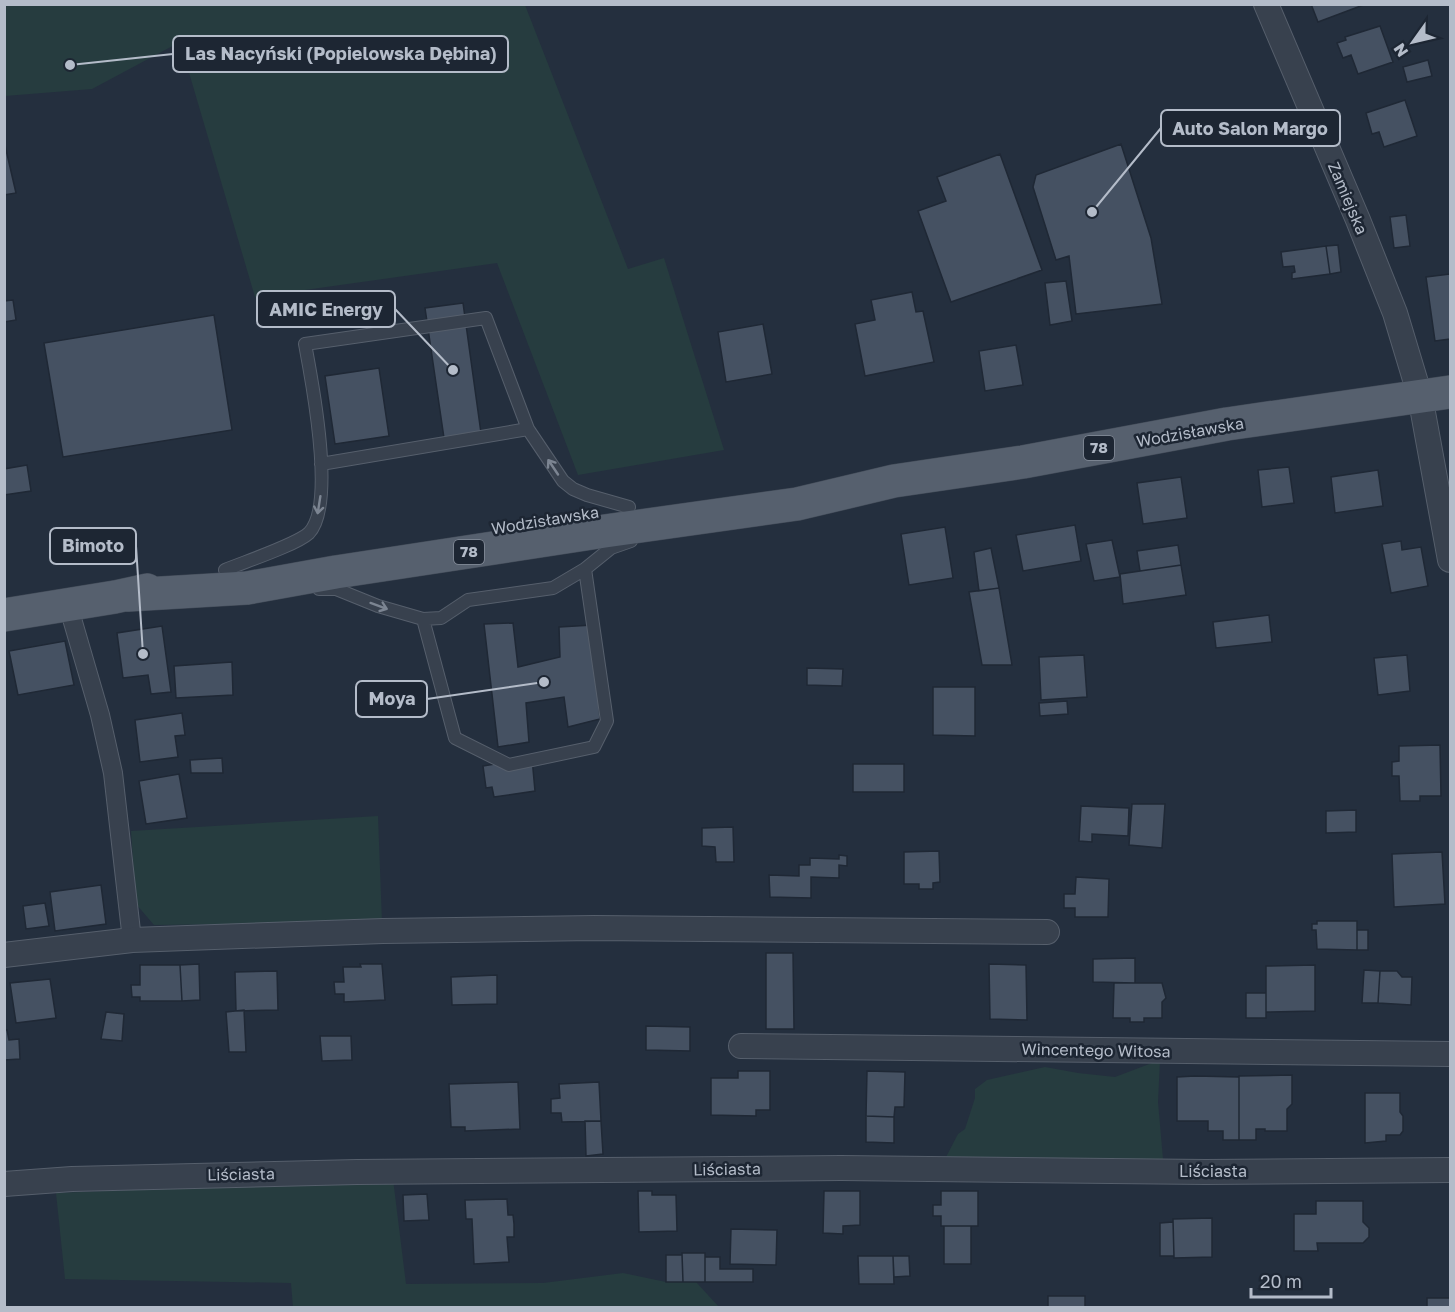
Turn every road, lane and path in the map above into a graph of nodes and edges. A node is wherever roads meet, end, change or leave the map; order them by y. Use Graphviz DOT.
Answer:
graph roads {
  1 [pos="1266,4"];
  2 [pos="1435,394"];
  3 [pos="528,429"];
  4 [pos="321,464"];
  5 [pos="894,482"];
  6 [pos="629,507"];
  7 [pos="691,518"];
  8 [pos="1450,560"];
  9 [pos="585,568"];
  10 [pos="236,579"];
  11 [pos="69,605"];
  12 [pos="4,615"];
  13 [pos="423,618"];
  14 [pos="1047,932"];
  15 [pos="132,940"];
  16 [pos="4,956"];
  17 [pos="741,1046"];
  18 [pos="1450,1054"];
  19 [pos="1450,1170"];
  20 [pos="4,1184"];
  1 -- 2 [label="street, Zamiejska"];
  2 -- 5 [label="main road, Wodzisławska / 78"];
  2 -- 8 [label="street"];
  3 -- 4 [label="lane"];
  3 -- 4 [label="lane"];
  6 -- 3 [label="lane, one-way"];
  4 -- 10 [label="lane, one-way"];
  5 -- 6 [label="main road, Wodzisławska / 78"];
  5 -- 7 [label="main road, Wodzisławska / 78"];
  6 -- 10 [label="main road, Wodzisławska / 78"];
  7 -- 9 [label="lane"];
  7 -- 10 [label="main road, Wodzisławska / 78"];
  9 -- 13 [label="lane"];
  9 -- 13 [label="lane"];
  10 -- 11 [label="main road, Wodzisławska / 78"];
  10 -- 13 [label="lane, one-way"];
  11 -- 12 [label="main road, Wodzisławska / 78"];
  11 -- 15 [label="street"];
  14 -- 15 [label="street"];
  15 -- 16 [label="street"];
  17 -- 18 [label="street, Wincentego Witosa"];
  19 -- 20 [label="street, Liściasta"];
}
